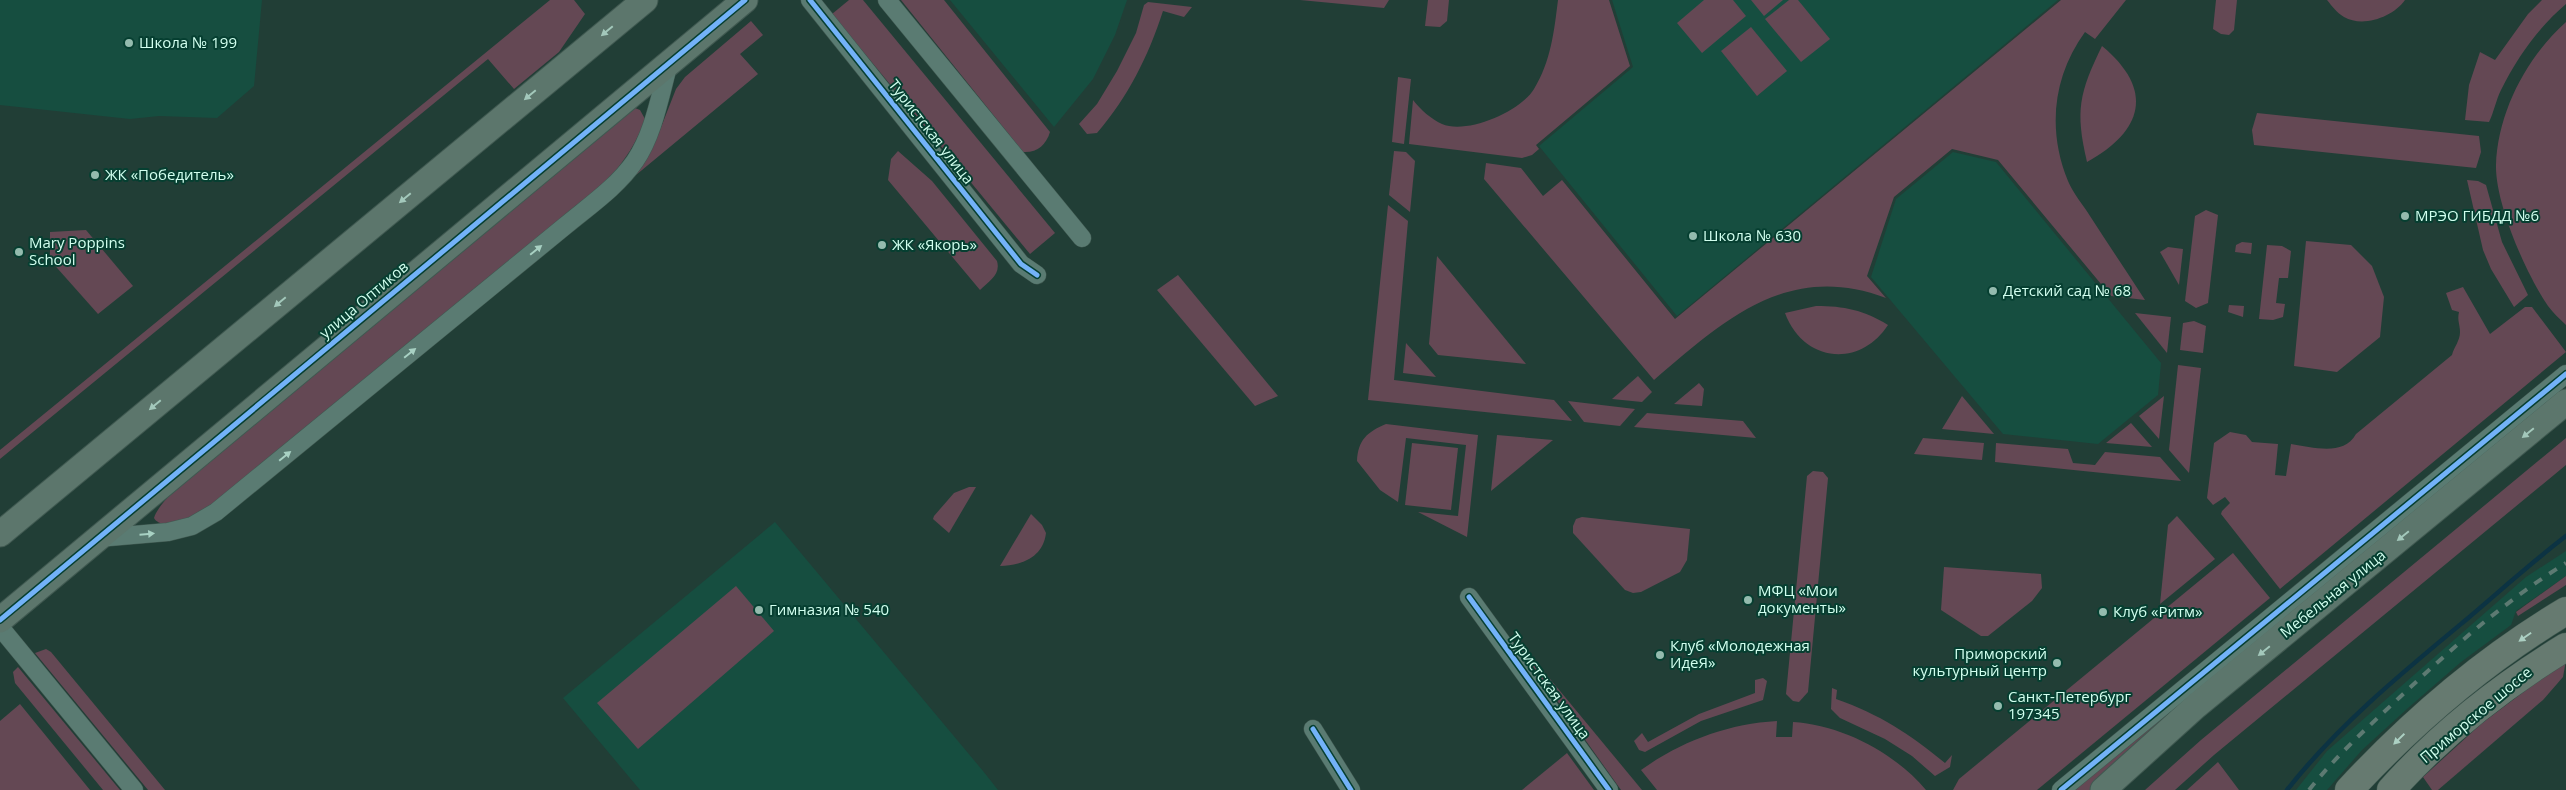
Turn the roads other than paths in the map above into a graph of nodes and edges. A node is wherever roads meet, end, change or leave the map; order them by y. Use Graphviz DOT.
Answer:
graph roads {
  1 [pos="645,0"];
  2 [pos="745,0"];
  3 [pos="810,0"];
  4 [pos="887,0"];
  5 [pos="669,63"];
  6 [pos="1082,238"];
  7 [pos="1036,275"];
  8 [pos="2566,374"];
  9 [pos="2566,402"];
  10 [pos="2566,424"];
  11 [pos="0,534"];
  12 [pos="98,538"];
  13 [pos="1469,597"];
  14 [pos="2566,611"];
  15 [pos="0,620"];
  16 [pos="0,628"];
  17 [pos="2566,647"];
  18 [pos="1313,729"];
  19 [pos="134,790"];
  20 [pos="1350,790"];
  21 [pos="1609,790"];
  22 [pos="2061,790"];
  23 [pos="2103,790"];
  24 [pos="2127,790"];
  25 [pos="2349,790"];
  26 [pos="2391,790"];
  1 -- 11 [label="street, one-way"];
  2 -- 5 [label="street, улица Оптиков"];
  3 -- 7 [label="street, Туристская улица"];
  4 -- 6 [label="street"];
  5 -- 12 [label="street, улица Оптиков"];
  12 -- 5 [label="street, one-way"];
  8 -- 22 [label="street"];
  9 -- 23 [label="street, Мебельная улица, one-way"];
  10 -- 24 [label="street, Мебельная улица"];
  12 -- 15 [label="street, улица Оптиков"];
  13 -- 21 [label="street, Туристская улица"];
  14 -- 25 [label="main road, Приморское шоссе, one-way"];
  16 -- 19 [label="street"];
  17 -- 26 [label="main road, Приморское шоссе"];
  18 -- 20 [label="street"];
}
